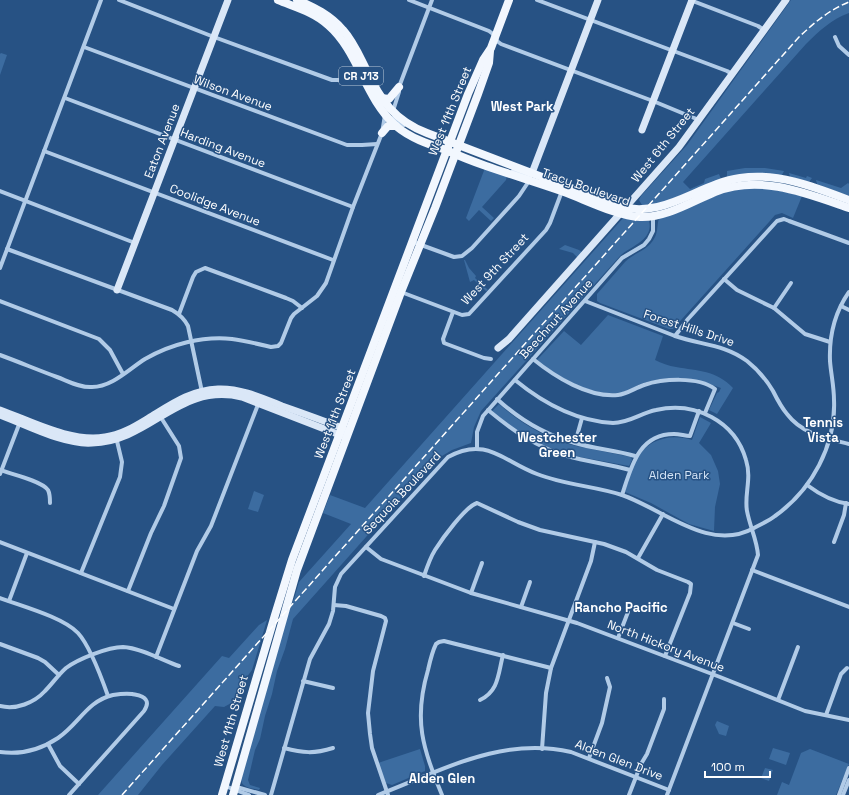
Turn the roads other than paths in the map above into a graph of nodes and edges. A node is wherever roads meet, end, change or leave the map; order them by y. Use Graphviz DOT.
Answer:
graph roads {
  1 [pos="101,0"];
  2 [pos="119,0"];
  3 [pos="228,0"];
  4 [pos="278,0"];
  5 [pos="297,0"];
  6 [pos="409,0"];
  7 [pos="432,0"];
  8 [pos="509,0"];
  9 [pos="537,0"];
  10 [pos="598,0"];
  11 [pos="691,0"];
  12 [pos="786,0"];
  13 [pos="429,8"];
  14 [pos="591,20"];
  15 [pos="764,30"];
  16 [pos="214,37"];
  17 [pos="495,37"];
  18 [pos="834,37"];
  19 [pos="84,47"];
  20 [pos="491,48"];
  21 [pos="672,50"];
  22 [pos="849,56"];
  23 [pos="571,70"];
  24 [pos="364,73"];
  25 [pos="732,74"];
  26 [pos="399,87"];
  27 [pos="194,89"];
  28 [pos="65,98"];
  29 [pos="381,98"];
  30 [pos="653,101"];
  31 [pos="389,113"];
  32 [pos="699,120"];
  33 [pos="396,126"];
  34 [pos="642,130"];
  35 [pos="382,133"];
  36 [pos="174,140"];
  37 [pos="450,142"];
  38 [pos="377,144"];
  39 [pos="459,145"];
  40 [pos="446,151"];
  41 [pos="44,152"];
  42 [pos="456,154"];
  43 [pos="530,177"];
  44 [pos="0,191"];
  45 [pos="562,191"];
  46 [pos="639,192"];
  47 [pos="154,193"];
  48 [pos="588,194"];
  49 [pos="849,200"];
  50 [pos="26,201"];
  51 [pos="353,207"];
  52 [pos="849,208"];
  53 [pos="624,210"];
  54 [pos="642,210"];
  55 [pos="653,212"];
  56 [pos="135,243"];
  57 [pos="416,243"];
  58 [pos="849,243"];
  59 [pos="7,249"];
  60 [pos="333,260"];
  61 [pos="0,268"];
  62 [pos="724,279"];
  63 [pos="791,283"];
  64 [pos="117,290"];
  65 [pos="398,291"];
  66 [pos="849,292"];
  67 [pos="0,301"];
  68 [pos="585,301"];
  69 [pos="841,306"];
  70 [pos="302,308"];
  71 [pos="774,308"];
  72 [pos="849,310"];
  73 [pos="453,312"];
  74 [pos="180,314"];
  75 [pos="675,336"];
  76 [pos="191,341"];
  77 [pos="830,342"];
  78 [pos="498,348"];
  79 [pos="0,355"];
  80 [pos="491,359"];
  81 [pos="533,359"];
  82 [pos="123,374"];
  83 [pos="515,380"];
  84 [pos="203,393"];
  85 [pos="497,399"];
  86 [pos="259,400"];
  87 [pos="0,410"];
  88 [pos="488,410"];
  89 [pos="699,411"];
  90 [pos="705,413"];
  91 [pos="160,414"];
  92 [pos="0,415"];
  93 [pos="582,418"];
  94 [pos="21,420"];
  95 [pos="343,433"];
  96 [pos="116,437"];
  97 [pos="829,439"];
  98 [pos="575,443"];
  99 [pos="849,444"];
  100 [pos="476,448"];
  101 [pos="635,456"];
  102 [pos="630,470"];
  103 [pos="0,471"];
  104 [pos="807,485"];
  105 [pos="622,495"];
  106 [pos="50,503"];
  107 [pos="847,503"];
  108 [pos="663,514"];
  109 [pos="752,528"];
  110 [pos="0,542"];
  111 [pos="595,542"];
  112 [pos="834,542"];
  113 [pos="366,547"];
  114 [pos="27,553"];
  115 [pos="638,558"];
  116 [pos="482,563"];
  117 [pos="752,570"];
  118 [pos="81,573"];
  119 [pos="424,576"];
  120 [pos="530,582"];
  121 [pos="128,591"];
  122 [pos="471,593"];
  123 [pos="0,598"];
  124 [pos="9,601"];
  125 [pos="334,605"];
  126 [pos="520,607"];
  127 [pos="849,607"];
  128 [pos="174,609"];
  129 [pos="628,612"];
  130 [pos="569,622"];
  131 [pos="733,623"];
  132 [pos="749,629"];
  133 [pos="618,638"];
  134 [pos="0,644"];
  135 [pos="798,647"];
  136 [pos="503,655"];
  137 [pos="91,656"];
  138 [pos="665,656"];
  139 [pos="156,657"];
  140 [pos="179,666"];
  141 [pos="552,668"];
  142 [pos="847,668"];
  143 [pos="713,674"];
  144 [pos="59,675"];
  145 [pos="608,678"];
  146 [pos="303,681"];
  147 [pos="333,688"];
  148 [pos="108,696"];
  149 [pos="664,699"];
  150 [pos="480,700"];
  151 [pos="778,700"];
  152 [pos="1,706"];
  153 [pos="826,715"];
  154 [pos="849,720"];
  155 [pos="48,744"];
  156 [pos="284,748"];
  157 [pos="333,748"];
  158 [pos="542,749"];
  159 [pos="0,752"];
  160 [pos="589,758"];
  161 [pos="849,768"];
  162 [pos="433,772"];
  163 [pos="635,778"];
  164 [pos="849,780"];
  165 [pos="79,784"];
  166 [pos="225,786"];
  167 [pos="669,790"];
  168 [pos="233,792"];
  169 [pos="387,793"];
  170 [pos="69,795"];
  171 [pos="222,795"];
  172 [pos="249,795"];
  173 [pos="265,795"];
  174 [pos="271,795"];
  175 [pos="378,795"];
  176 [pos="442,795"];
  177 [pos="629,795"];
  178 [pos="667,795"];
  179 [pos="839,795"];
  180 [pos="843,795"];
  1 -- 19 [label="street"];
  2 -- 16 [label="street"];
  3 -- 16 [label="street, Eaton Avenue"];
  4 -- 24 [label="main road, CR J13"];
  5 -- 24 [label="main road, CR J13"];
  6 -- 13 [label="street"];
  7 -- 13 [label="street"];
  8 -- 17 [label="main road, West 11th Street"];
  9 -- 14 [label="street"];
  10 -- 14 [label="street"];
  11 -- 15 [label="street"];
  11 -- 21 [label="street"];
  12 -- 15 [label="street, West 6th Street"];
  13 -- 17 [label="street"];
  13 -- 26 [label="street"];
  14 -- 21 [label="street"];
  14 -- 23 [label="street"];
  15 -- 25 [label="street, West 6th Street"];
  16 -- 24 [label="street"];
  16 -- 27 [label="street, Eaton Avenue"];
  17 -- 20 [label="main road, West 11th Street"];
  17 -- 23 [label="street"];
  18 -- 22 [label="street"];
  19 -- 27 [label="street, Wilson Avenue"];
  19 -- 28 [label="street"];
  20 -- 37 [label="main road, West 11th Street"];
  20 -- 39 [label="main road, West 11th Street"];
  21 -- 25 [label="street"];
  21 -- 30 [label="street"];
  23 -- 30 [label="street"];
  23 -- 43 [label="street"];
  24 -- 29 [label="main road, CR J13"];
  24 -- 31 [label="main road, CR J13"];
  25 -- 32 [label="street, West 6th Street"];
  26 -- 29 [label="main road"];
  26 -- 31 [label="street"];
  27 -- 36 [label="street, Eaton Avenue"];
  27 -- 38 [label="street, Wilson Avenue"];
  28 -- 36 [label="street, Harding Avenue"];
  28 -- 41 [label="street"];
  29 -- 31 [label="main road, CR J13"];
  30 -- 32 [label="street"];
  30 -- 34 [label="street"];
  31 -- 33 [label="main road, CR J13"];
  31 -- 35 [label="street"];
  31 -- 37 [label="main road, CR J13"];
  32 -- 46 [label="street, West 6th Street"];
  33 -- 35 [label="main road"];
  33 -- 40 [label="main road, CR J13"];
  35 -- 38 [label="street"];
  36 -- 47 [label="street, Eaton Avenue"];
  36 -- 51 [label="street, Harding Avenue"];
  37 -- 39 [label="main road, CR J13"];
  37 -- 40 [label="main road, West 11th Street"];
  38 -- 51 [label="street"];
  39 -- 42 [label="main road, West 11th Street"];
  39 -- 43 [label="main road, Tracy Boulevard"];
  40 -- 42 [label="main road, Tracy Boulevard"];
  40 -- 57 [label="main road, West 11th Street"];
  41 -- 47 [label="street, Coolidge Avenue"];
  41 -- 50 [label="street"];
  42 -- 43 [label="main road, Tracy Boulevard"];
  42 -- 57 [label="main road, West 11th Street"];
  43 -- 45 [label="main road, Tracy Boulevard"];
  43 -- 48 [label="main road, Tracy Boulevard"];
  43 -- 57 [label="street"];
  44 -- 50 [label="street"];
  45 -- 48 [label="street"];
  45 -- 53 [label="main road, Tracy Boulevard"];
  45 -- 73 [label="street, West 9th Street"];
  46 -- 53 [label="street, West 6th Street"];
  46 -- 54 [label="street"];
  47 -- 56 [label="street, Eaton Avenue"];
  47 -- 60 [label="street, Coolidge Avenue"];
  48 -- 53 [label="main road, Tracy Boulevard"];
  49 -- 55 [label="main road, Tracy Boulevard"];
  50 -- 56 [label="street"];
  50 -- 59 [label="street"];
  51 -- 60 [label="street"];
  52 -- 55 [label="main road, Tracy Boulevard"];
  53 -- 54 [label="main road, Tracy Boulevard"];
  53 -- 55 [label="main road, Tracy Boulevard"];
  53 -- 78 [label="street, West 6th Street"];
  54 -- 55 [label="main road, Tracy Boulevard"];
  55 -- 68 [label="street, Beechnut Avenue"];
  56 -- 64 [label="street, Eaton Avenue"];
  57 -- 65 [label="main road, West 11th Street"];
  58 -- 62 [label="street"];
  59 -- 61 [label="street"];
  59 -- 64 [label="street"];
  60 -- 70 [label="street"];
  62 -- 71 [label="street"];
  62 -- 75 [label="street"];
  63 -- 71 [label="street"];
  64 -- 74 [label="street"];
  65 -- 73 [label="street, West 9th Street"];
  65 -- 95 [label="main road, West 11th Street"];
  66 -- 69 [label="street, Sequoia Boulevard"];
  67 -- 82 [label="street"];
  68 -- 75 [label="street, Forest Hills Drive"];
  68 -- 81 [label="street, Beechnut Avenue"];
  69 -- 72 [label="street"];
  69 -- 77 [label="street, Sequoia Boulevard"];
  70 -- 74 [label="street"];
  70 -- 76 [label="street"];
  71 -- 77 [label="street"];
  73 -- 80 [label="street"];
  74 -- 76 [label="street"];
  75 -- 97 [label="street, Forest Hills Drive"];
  76 -- 82 [label="street"];
  76 -- 84 [label="street"];
  77 -- 97 [label="street, Sequoia Boulevard"];
  79 -- 82 [label="street"];
  81 -- 83 [label="street, Beechnut Avenue"];
  81 -- 90 [label="street"];
  83 -- 85 [label="street, Beechnut Avenue"];
  83 -- 93 [label="street"];
  84 -- 86 [label="street"];
  84 -- 91 [label="street"];
  85 -- 88 [label="street, Beechnut Avenue"];
  85 -- 98 [label="street"];
  86 -- 95 [label="street"];
  86 -- 128 [label="street"];
  87 -- 94 [label="street"];
  88 -- 100 [label="street, Beechnut Avenue"];
  88 -- 102 [label="street"];
  89 -- 90 [label="street"];
  89 -- 93 [label="street"];
  89 -- 101 [label="street"];
  90 -- 109 [label="street"];
  91 -- 96 [label="street"];
  91 -- 121 [label="street"];
  92 -- 94 [label="street"];
  93 -- 98 [label="street"];
  94 -- 96 [label="street"];
  94 -- 103 [label="street"];
  95 -- 166 [label="main road, West 11th Street"];
  95 -- 168 [label="main road, West 11th Street"];
  96 -- 118 [label="street"];
  97 -- 99 [label="street, Forest Hills Drive"];
  97 -- 104 [label="street, Sequoia Boulevard"];
  98 -- 101 [label="street"];
  100 -- 105 [label="street, Sequoia Boulevard"];
  100 -- 113 [label="street, Sequoia Boulevard"];
  101 -- 102 [label="street"];
  102 -- 105 [label="street"];
  103 -- 106 [label="street"];
  104 -- 107 [label="street"];
  104 -- 109 [label="street, Sequoia Boulevard"];
  105 -- 108 [label="street, Sequoia Boulevard"];
  107 -- 112 [label="street"];
  108 -- 109 [label="street, Sequoia Boulevard"];
  108 -- 115 [label="street"];
  109 -- 117 [label="street"];
  110 -- 114 [label="street"];
  111 -- 115 [label="street"];
  111 -- 119 [label="street"];
  111 -- 130 [label="street"];
  113 -- 119 [label="street, North Hickory Avenue"];
  113 -- 125 [label="street, Sequoia Boulevard"];
  114 -- 118 [label="street"];
  114 -- 124 [label="street"];
  115 -- 138 [label="street"];
  116 -- 122 [label="street"];
  117 -- 127 [label="street"];
  117 -- 131 [label="street"];
  118 -- 121 [label="street"];
  119 -- 122 [label="street, North Hickory Avenue"];
  120 -- 126 [label="street"];
  121 -- 128 [label="street"];
  122 -- 126 [label="street, North Hickory Avenue"];
  123 -- 124 [label="street"];
  124 -- 137 [label="street"];
  125 -- 146 [label="street, Sequoia Boulevard"];
  125 -- 169 [label="street"];
  126 -- 130 [label="street, North Hickory Avenue"];
  128 -- 139 [label="street"];
  129 -- 133 [label="street"];
  130 -- 133 [label="street, North Hickory Avenue"];
  130 -- 141 [label="street"];
  131 -- 132 [label="street"];
  131 -- 143 [label="street"];
  133 -- 138 [label="street, North Hickory Avenue"];
  134 -- 144 [label="street"];
  135 -- 151 [label="street"];
  136 -- 141 [label="street"];
  136 -- 150 [label="street"];
  136 -- 162 [label="street"];
  137 -- 139 [label="street"];
  137 -- 144 [label="street"];
  137 -- 148 [label="street"];
  138 -- 143 [label="street, North Hickory Avenue"];
  139 -- 140 [label="street"];
  141 -- 158 [label="street"];
  142 -- 153 [label="street"];
  143 -- 151 [label="street, North Hickory Avenue"];
  143 -- 167 [label="street"];
  144 -- 152 [label="street"];
  145 -- 160 [label="street"];
  146 -- 147 [label="street"];
  146 -- 156 [label="street, Sequoia Boulevard"];
  148 -- 155 [label="street"];
  148 -- 165 [label="street"];
  149 -- 163 [label="street"];
  151 -- 153 [label="street, North Hickory Avenue"];
  153 -- 154 [label="street, North Hickory Avenue"];
  155 -- 159 [label="street"];
  155 -- 165 [label="street"];
  156 -- 157 [label="street"];
  156 -- 174 [label="street, Sequoia Boulevard"];
  158 -- 160 [label="street, Alden Glen Drive"];
  158 -- 162 [label="street, Alden Glen Drive"];
  160 -- 163 [label="street, Alden Glen Drive"];
  161 -- 179 [label="street"];
  162 -- 169 [label="street, Alden Glen Drive"];
  162 -- 176 [label="street"];
  163 -- 167 [label="street, Alden Glen Drive"];
  163 -- 177 [label="street"];
  164 -- 180 [label="street"];
  165 -- 170 [label="street"];
  166 -- 168 [label="street"];
  166 -- 171 [label="main road, West 11th Street"];
  167 -- 178 [label="street"];
  168 -- 172 [label="street"];
  168 -- 173 [label="street"];
  169 -- 175 [label="street, Alden Glen Drive"];
}
